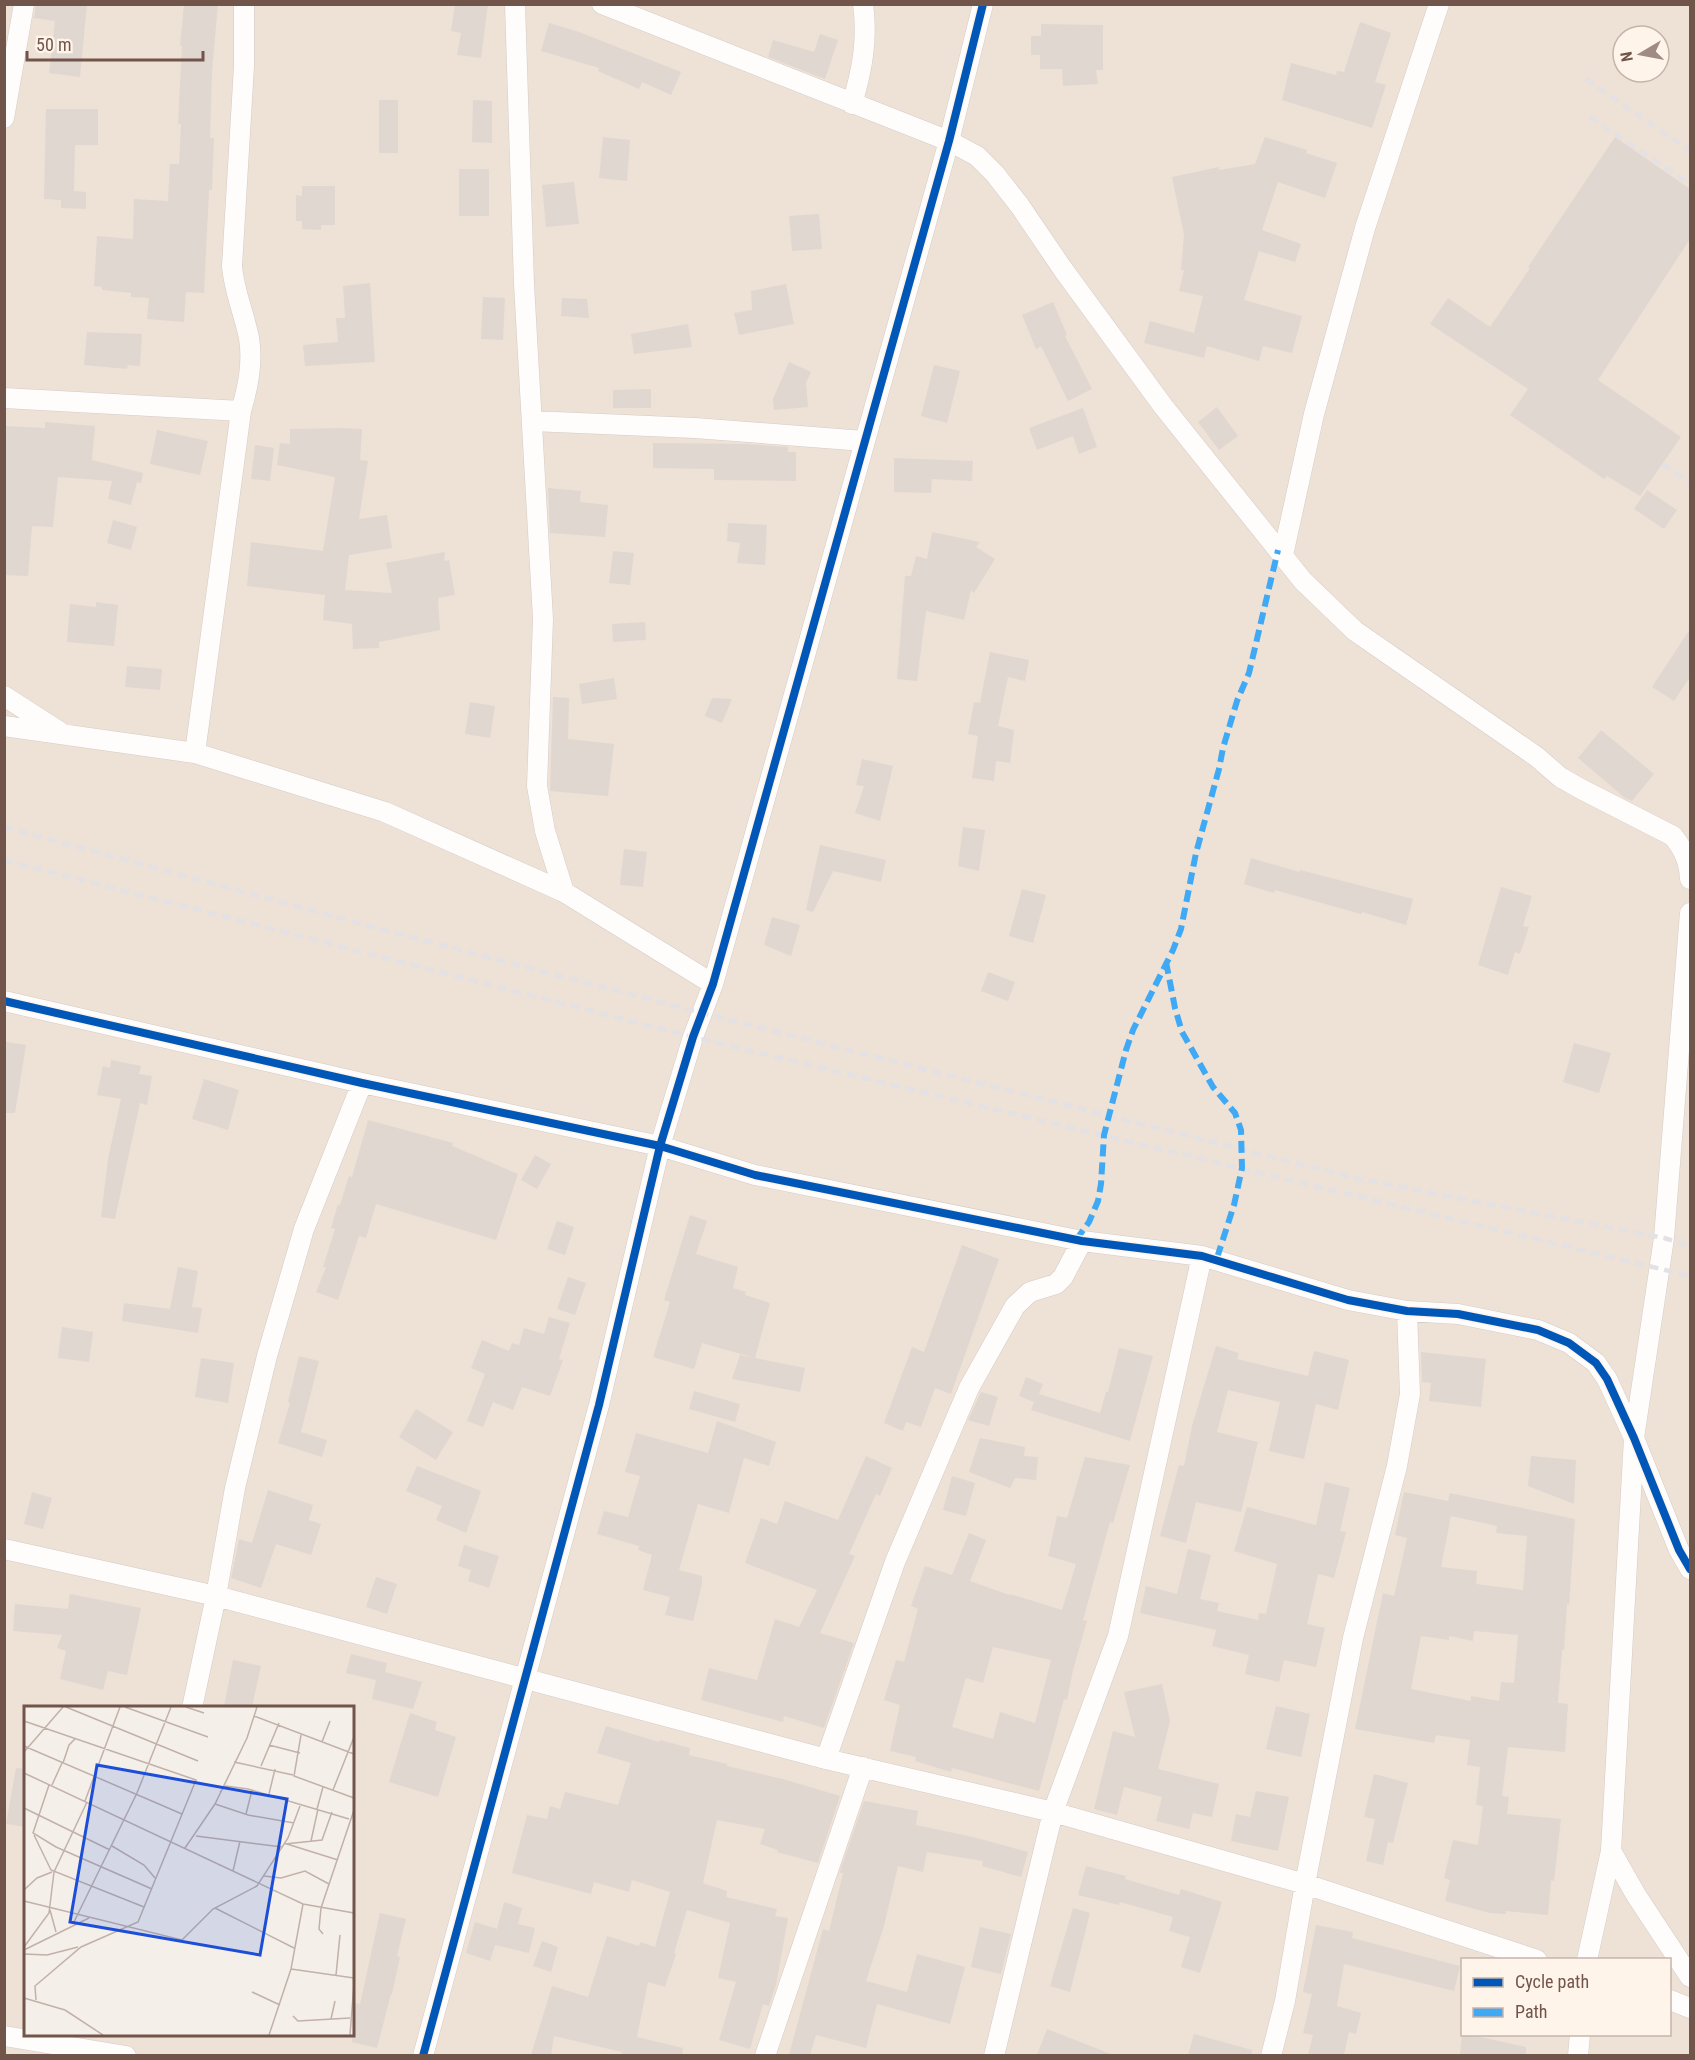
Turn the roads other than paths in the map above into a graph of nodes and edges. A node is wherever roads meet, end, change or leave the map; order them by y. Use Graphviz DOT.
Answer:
graph roads {
  1 [pos="24,4"];
  2 [pos="244,4"];
  3 [pos="515,4"];
  4 [pos="602,4"];
  5 [pos="863,4"];
  6 [pos="983,4"];
  7 [pos="1439,4"];
  8 [pos="852,104"];
  9 [pos="4,118"];
  10 [pos="949,141"];
  11 [pos="4,398"];
  12 [pos="241,411"];
  13 [pos="532,421"];
  14 [pos="864,441"];
  15 [pos="1283,555"];
  16 [pos="4,696"];
  17 [pos="4,726"];
  18 [pos="61,733"];
  19 [pos="195,753"];
  20 [pos="1690,879"];
  21 [pos="564,892"];
  22 [pos="1690,913"];
  23 [pos="713,984"];
  24 [pos="4,1001"];
  25 [pos="362,1083"];
  26 [pos="660,1146"];
  27 [pos="1082,1241"];
  28 [pos="1202,1256"];
  29 [pos="1407,1311"];
  30 [pos="1634,1438"];
  31 [pos="4,1549"];
  32 [pos="1690,1569"];
  33 [pos="216,1596"];
  34 [pos="526,1679"];
  35 [pos="192,1706"];
  36 [pos="825,1759"];
  37 [pos="863,1767"];
  38 [pos="1053,1812"];
  39 [pos="1611,1851"];
  40 [pos="1305,1884"];
  41 [pos="1534,1958"];
  42 [pos="1587,1958"];
  43 [pos="1690,1977"];
  44 [pos="1671,2000"];
  45 [pos="1690,2008"];
  46 [pos="4,2036"];
  47 [pos="1580,2036"];
  48 [pos="121,2050"];
  49 [pos="423,2055"];
  50 [pos="765,2055"];
  51 [pos="994,2055"];
  52 [pos="1271,2055"];
  53 [pos="1578,2055"];
  1 -- 9 [label="street"];
  2 -- 12 [label="street"];
  3 -- 13 [label="street"];
  4 -- 8 [label="street"];
  5 -- 8 [label="street"];
  6 -- 10 [label="street"];
  7 -- 15 [label="street"];
  8 -- 10 [label="street"];
  10 -- 14 [label="street"];
  10 -- 15 [label="street"];
  11 -- 12 [label="street"];
  12 -- 19 [label="street"];
  13 -- 14 [label="street"];
  13 -- 21 [label="street"];
  14 -- 23 [label="street"];
  15 -- 20 [label="street"];
  16 -- 18 [label="street"];
  17 -- 18 [label="street"];
  18 -- 19 [label="street"];
  19 -- 21 [label="street"];
  21 -- 23 [label="street"];
  22 -- 30 [label="street"];
  23 -- 26 [label="street"];
  24 -- 25 [label="street"];
  25 -- 26 [label="street"];
  25 -- 33 [label="street"];
  26 -- 27 [label="street"];
  26 -- 34 [label="street"];
  27 -- 28 [label="street"];
  27 -- 36 [label="street"];
  28 -- 29 [label="street"];
  28 -- 38 [label="street"];
  29 -- 30 [label="street"];
  29 -- 40 [label="street"];
  30 -- 32 [label="street"];
  30 -- 39 [label="street"];
  31 -- 33 [label="street"];
  33 -- 34 [label="street"];
  33 -- 35 [label="street"];
  34 -- 36 [label="street"];
  34 -- 49 [label="street"];
  36 -- 37 [label="street"];
  37 -- 38 [label="street"];
  37 -- 50 [label="street"];
  38 -- 40 [label="street"];
  38 -- 51 [label="street"];
  39 -- 42 [label="street"];
  39 -- 43 [label="street"];
  40 -- 41 [label="street"];
  40 -- 52 [label="street"];
  44 -- 45 [label="street"];
  46 -- 48 [label="street"];
  47 -- 53 [label="street"];
}
